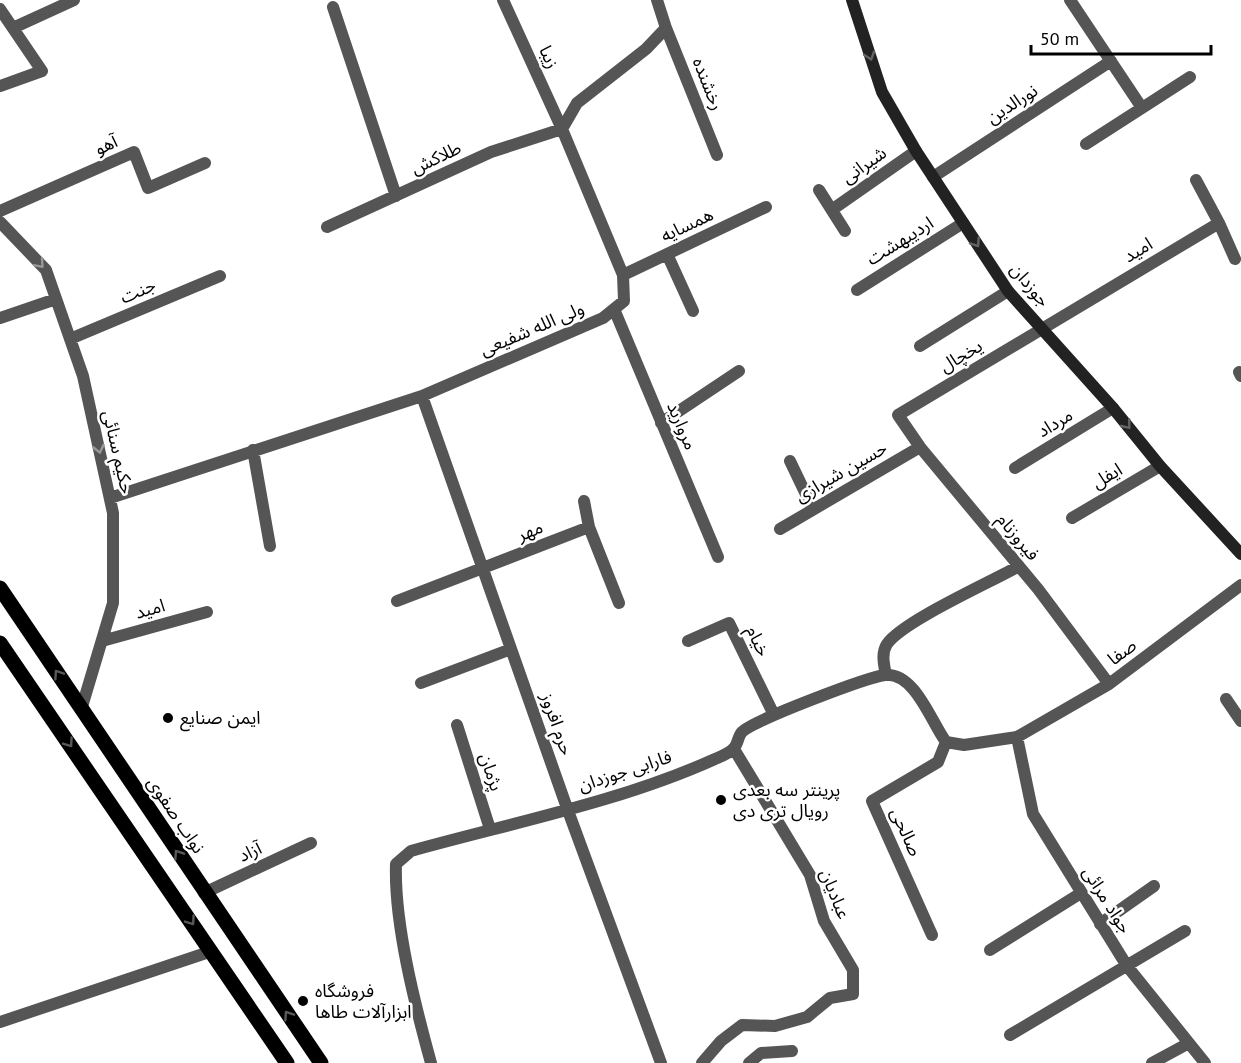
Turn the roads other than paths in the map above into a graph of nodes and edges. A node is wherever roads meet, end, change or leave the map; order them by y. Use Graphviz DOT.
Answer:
graph roads {
  1 [pos="74,0"];
  2 [pos="503,0"];
  3 [pos="657,0"];
  4 [pos="852,0"];
  5 [pos="1070,0"];
  6 [pos="333,7"];
  7 [pos="0,9"];
  8 [pos="15,27"];
  9 [pos="666,28"];
  10 [pos="1111,61"];
  11 [pos="1190,77"];
  12 [pos="0,86"];
  13 [pos="1142,108"];
  14 [pos="562,129"];
  15 [pos="1086,144"];
  16 [pos="916,151"];
  17 [pos="717,155"];
  18 [pos="206,163"];
  19 [pos="933,177"];
  20 [pos="1196,180"];
  21 [pos="819,190"];
  22 [pos="396,196"];
  23 [pos="766,207"];
  24 [pos="833,209"];
  25 [pos="0,211"];
  26 [pos="0,222"];
  27 [pos="963,223"];
  28 [pos="1219,223"];
  29 [pos="327,227"];
  30 [pos="845,231"];
  31 [pos="667,254"];
  32 [pos="1235,259"];
  33 [pos="623,275"];
  34 [pos="220,276"];
  35 [pos="857,290"];
  36 [pos="1008,291"];
  37 [pos="56,299"];
  38 [pos="614,309"];
  39 [pos="693,311"];
  40 [pos="0,318"];
  41 [pos="1043,328"];
  42 [pos="70,339"];
  43 [pos="920,346"];
  44 [pos="739,371"];
  45 [pos="422,396"];
  46 [pos="1113,408"];
  47 [pos="898,415"];
  48 [pos="661,423"];
  49 [pos="920,447"];
  50 [pos="253,450"];
  51 [pos="790,461"];
  52 [pos="1160,466"];
  53 [pos="1015,468"];
  54 [pos="110,498"];
  55 [pos="584,501"];
  56 [pos="813,509"];
  57 [pos="1072,518"];
  58 [pos="590,527"];
  59 [pos="780,529"];
  60 [pos="270,546"];
  61 [pos="1241,554"];
  62 [pos="718,557"];
  63 [pos="1019,566"];
  64 [pos="483,569"];
  65 [pos="1241,585"];
  66 [pos="0,588"];
  67 [pos="397,601"];
  68 [pos="619,603"];
  69 [pos="207,612"];
  70 [pos="102,641"];
  71 [pos="688,641"];
  72 [pos="0,643"];
  73 [pos="511,649"];
  74 [pos="886,675"];
  75 [pos="421,683"];
  76 [pos="1109,684"];
  77 [pos="1226,699"];
  78 [pos="81,710"];
  79 [pos="774,715"];
  80 [pos="1241,721"];
  81 [pos="457,725"];
  82 [pos="1017,737"];
  83 [pos="946,742"];
  84 [pos="734,749"];
  85 [pos="567,808"];
  86 [pos="490,829"];
  87 [pos="311,843"];
  88 [pos="1154,885"];
  89 [pos="204,893"];
  90 [pos="1081,893"];
  91 [pos="1100,924"];
  92 [pos="1185,931"];
  93 [pos="932,935"];
  94 [pos="212,951"];
  95 [pos="990,951"];
  96 [pos="1127,966"];
  97 [pos="0,1022"];
  98 [pos="1010,1035"];
  99 [pos="1189,1043"];
  100 [pos="792,1051"];
  101 [pos="286,1063"];
  102 [pos="321,1063"];
  103 [pos="431,1063"];
  104 [pos="662,1063"];
  105 [pos="702,1063"];
  106 [pos="749,1063"];
  107 [pos="1152,1063"];
  108 [pos="1205,1063"];
  1 -- 8 [label="street"];
  2 -- 14 [label="street, زیبا"];
  3 -- 9 [label="street"];
  4 -- 16 [label="street, جوزدان, one-way"];
  5 -- 10 [label="street"];
  6 -- 22 [label="street"];
  7 -- 8 [label="street"];
  8 -- 12 [label="street"];
  9 -- 14 [label="street"];
  9 -- 17 [label="street, رخشنده"];
  10 -- 13 [label="street"];
  10 -- 19 [label="street, نورالدین"];
  11 -- 13 [label="street"];
  13 -- 15 [label="street"];
  14 -- 22 [label="street, طلاکش"];
  14 -- 33 [label="street"];
  16 -- 19 [label="street, جوزدان"];
  16 -- 24 [label="street, شیرانی"];
  18 -- 25 [label="street, آهو"];
  19 -- 27 [label="street, جوزدان"];
  20 -- 28 [label="street"];
  21 -- 24 [label="street"];
  22 -- 29 [label="street, طلاکش"];
  23 -- 31 [label="street, همسایه"];
  24 -- 30 [label="street"];
  26 -- 37 [label="street, حکیم سنائی, one-way"];
  27 -- 35 [label="street, اردیبهشت"];
  27 -- 36 [label="street, جوزدان, one-way"];
  28 -- 32 [label="street"];
  28 -- 41 [label="street, امید"];
  31 -- 33 [label="street, همسایه"];
  31 -- 39 [label="street"];
  33 -- 38 [label="street"];
  34 -- 42 [label="street, جنت"];
  36 -- 41 [label="street, جوزدان"];
  36 -- 43 [label="street"];
  37 -- 40 [label="street"];
  37 -- 42 [label="street, حکیم سنائی"];
  38 -- 45 [label="street, ولی الله شفیعی"];
  38 -- 48 [label="street, مروارید"];
  41 -- 46 [label="street, جوزدان"];
  41 -- 47 [label="street, یخچال"];
  42 -- 54 [label="street, حکیم سنائی, one-way"];
  44 -- 48 [label="street"];
  45 -- 50 [label="street, ولی الله شفیعی"];
  45 -- 64 [label="street, حرم افروز"];
  46 -- 52 [label="street, جوزدان, one-way"];
  46 -- 53 [label="street, مرداد"];
  47 -- 49 [label="street, فیروزنام"];
  48 -- 62 [label="street, مروارید"];
  49 -- 56 [label="street, حسین شیرازی"];
  49 -- 63 [label="street, فیروزنام"];
  50 -- 54 [label="street, ولی الله شفیعی"];
  50 -- 60 [label="street"];
  51 -- 56 [label="street"];
  52 -- 57 [label="street, ایفل"];
  52 -- 61 [label="street, جوزدان"];
  54 -- 70 [label="street, حکیم سنائی"];
  55 -- 58 [label="street"];
  56 -- 59 [label="street, حسین شیرازی"];
  58 -- 64 [label="street, مهر"];
  58 -- 68 [label="street"];
  63 -- 74 [label="street"];
  63 -- 76 [label="street, فیروزنام"];
  64 -- 67 [label="street, مهر"];
  64 -- 73 [label="street, حرم افروز"];
  65 -- 76 [label="street, صفا"];
  78 -- 66 [label="main road, نواب صفوی, one-way"];
  69 -- 70 [label="street, امید"];
  70 -- 78 [label="street, حکیم سنائی"];
  71 -- 79 [label="street, خیام"];
  72 -- 94 [label="main road, one-way"];
  73 -- 75 [label="street"];
  73 -- 85 [label="street, حرم افروز"];
  74 -- 79 [label="street, فارابی جوزدان"];
  74 -- 83 [label="street"];
  76 -- 82 [label="street, صفا"];
  77 -- 80 [label="street"];
  89 -- 78 [label="main road, نواب صفوی, one-way"];
  79 -- 84 [label="street, فارابی جوزدان"];
  81 -- 86 [label="street, پژمان"];
  82 -- 83 [label="street"];
  82 -- 90 [label="street, جواد مرائی"];
  83 -- 93 [label="street, صالحی"];
  84 -- 85 [label="street, فارابی جوزدان"];
  84 -- 105 [label="street, عبادیان"];
  85 -- 86 [label="street, فارابی جوزدان"];
  85 -- 104 [label="street, حرم افروز"];
  86 -- 103 [label="street, فارابی جوزدان"];
  87 -- 89 [label="street, آزاد"];
  88 -- 91 [label="street"];
  102 -- 89 [label="main road, نواب صفوی, one-way"];
  90 -- 91 [label="street, جواد مرائی"];
  90 -- 95 [label="street"];
  91 -- 96 [label="street, جواد مرائی"];
  92 -- 96 [label="street"];
  94 -- 97 [label="street"];
  94 -- 101 [label="main road"];
  96 -- 98 [label="street"];
  96 -- 99 [label="street, جواد مرائی"];
  99 -- 107 [label="street"];
  99 -- 108 [label="street, جواد مرائی"];
  100 -- 106 [label="street"];
}
